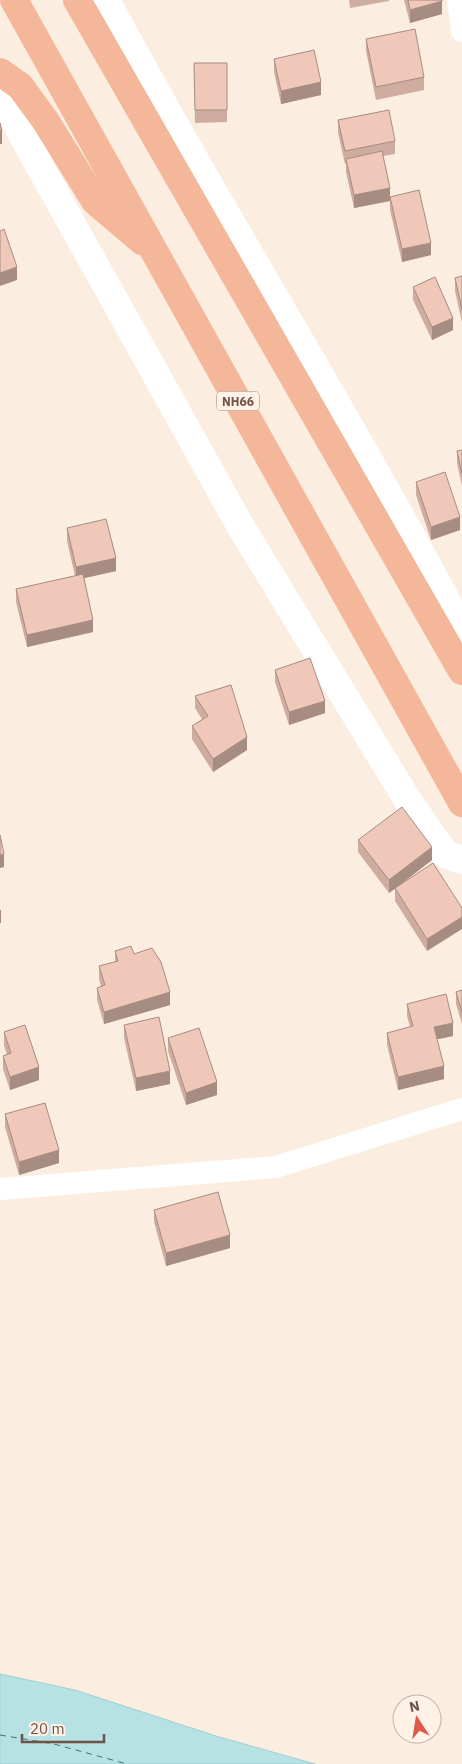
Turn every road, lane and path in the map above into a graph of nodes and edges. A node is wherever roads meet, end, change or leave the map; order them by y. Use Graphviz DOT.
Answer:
graph roads {
  1 [pos="14,0"];
  2 [pos="77,0"];
  3 [pos="92,0"];
  4 [pos="106,0"];
  5 [pos="458,0"];
  6 [pos="462,31"];
  7 [pos="0,72"];
  8 [pos="0,95"];
  9 [pos="142,112"];
  10 [pos="155,252"];
  11 [pos="462,630"];
  12 [pos="462,670"];
  13 [pos="462,802"];
  14 [pos="462,860"];
  15 [pos="462,1109"];
  16 [pos="0,1189"];
  1 -- 10 [label="highway, NH66"];
  2 -- 9 [label="highway"];
  3 -- 9 [label="highway"];
  4 -- 11 [label="street"];
  5 -- 6 [label="street"];
  7 -- 10 [label="highway"];
  8 -- 14 [label="street"];
  9 -- 12 [label="highway"];
  10 -- 13 [label="highway, NH66"];
  15 -- 16 [label="street"];
}
